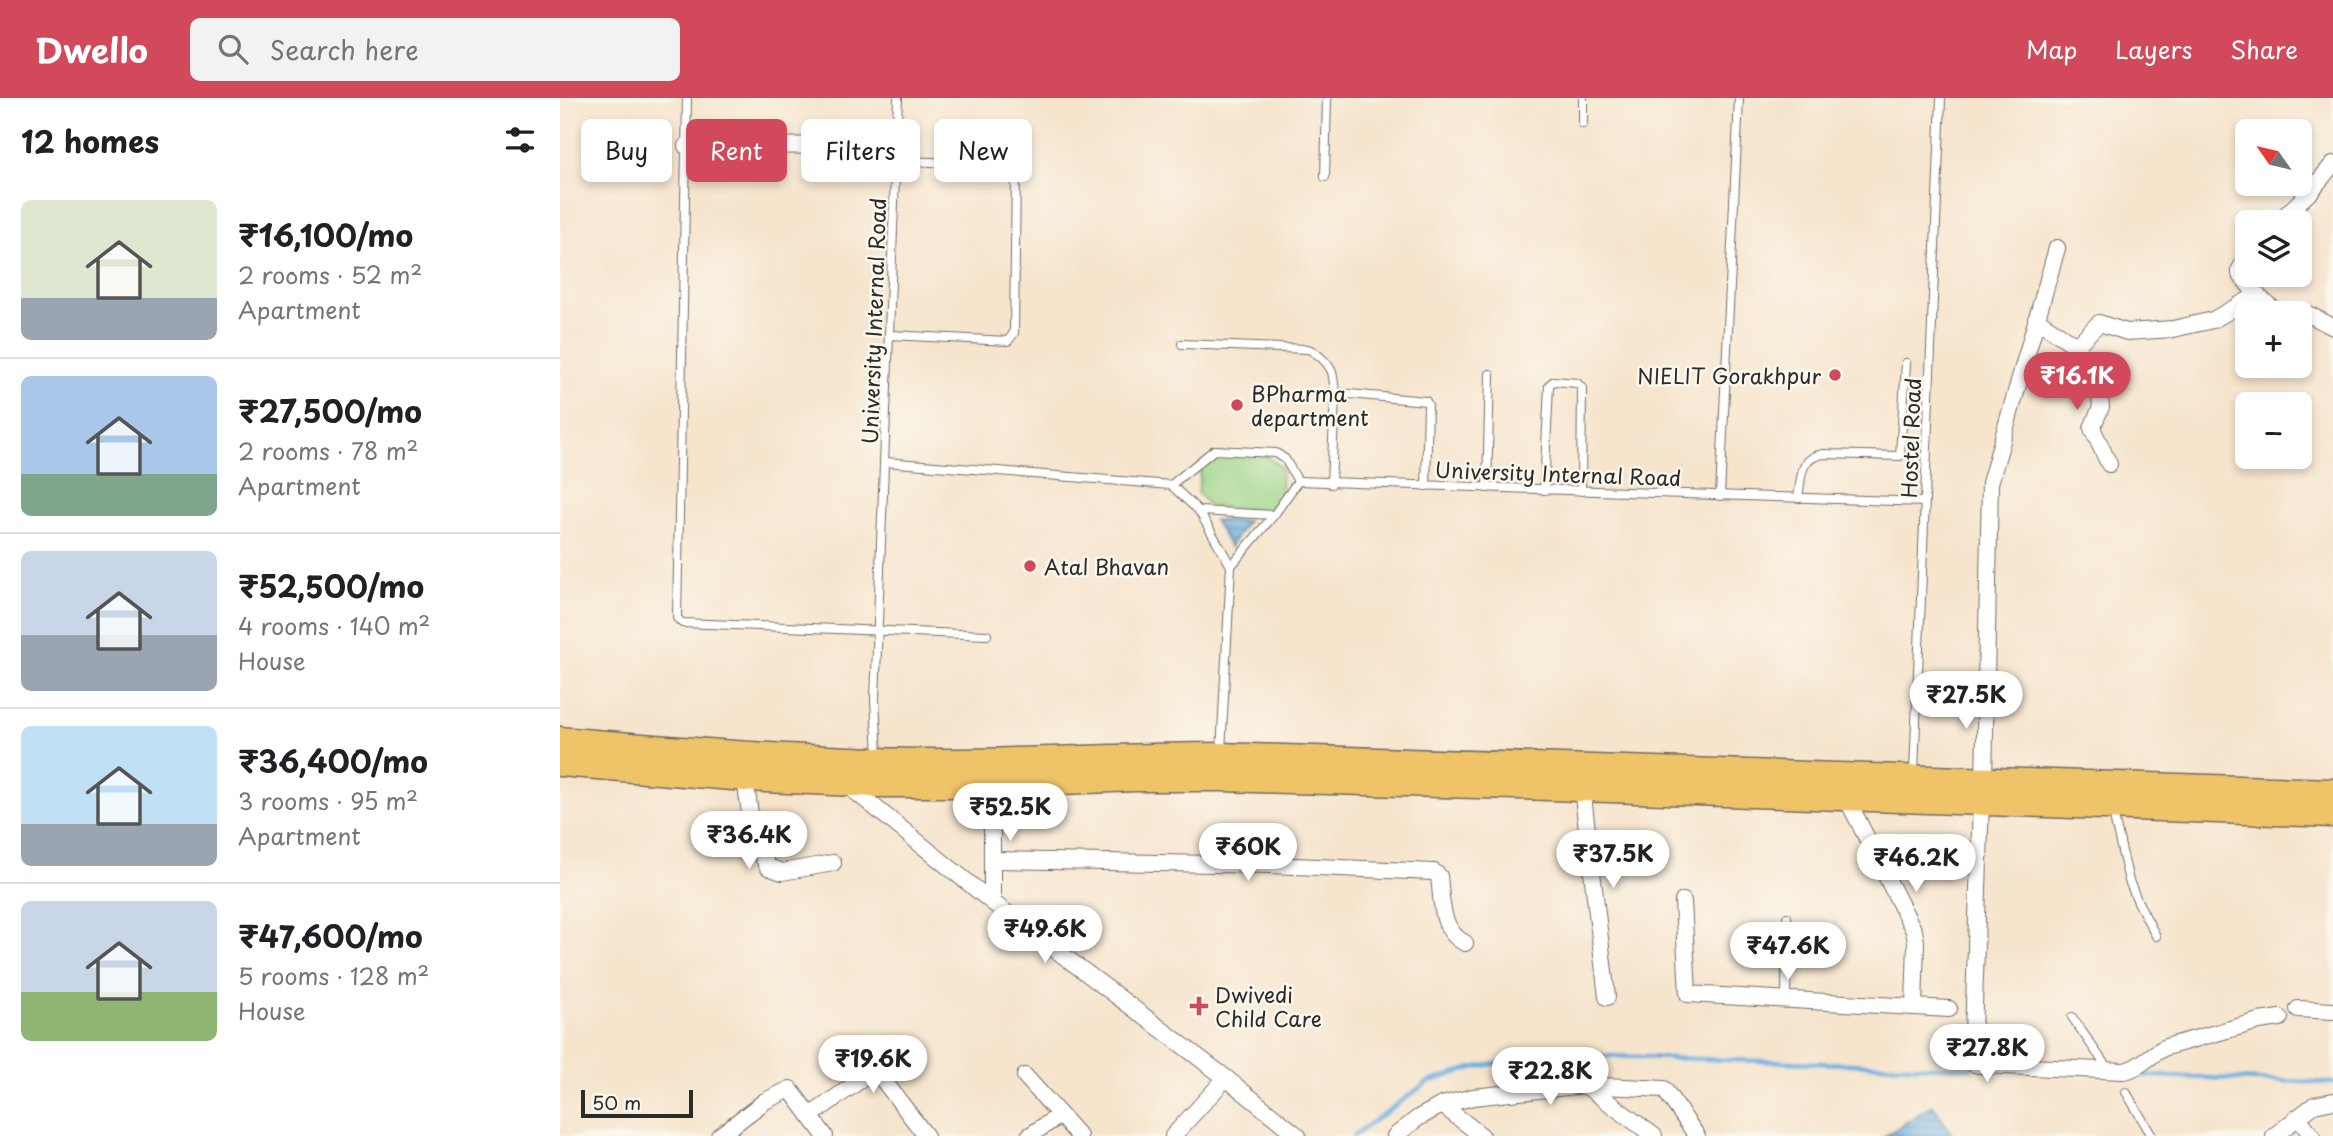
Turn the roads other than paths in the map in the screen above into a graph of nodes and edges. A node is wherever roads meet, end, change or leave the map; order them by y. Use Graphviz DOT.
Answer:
graph roads {
  1 [pos="687,98"];
  2 [pos="898,98"];
  3 [pos="1327,98"];
  4 [pos="1583,98"];
  5 [pos="1739,98"];
  6 [pos="1941,98"];
  7 [pos="897,119"];
  8 [pos="1583,124"];
  9 [pos="685,146"];
  10 [pos="801,150"];
  11 [pos="920,155"];
  12 [pos="2333,164"];
  13 [pos="1325,177"];
  14 [pos="895,182"];
  15 [pos="2291,210"];
  16 [pos="2057,248"];
  17 [pos="2251,287"];
  18 [pos="2257,295"];
  19 [pos="2264,301"];
  20 [pos="2312,316"];
  21 [pos="2036,319"];
  22 [pos="2333,327"];
  23 [pos="890,335"];
  24 [pos="1182,344"];
  25 [pos="2076,346"];
  26 [pos="1906,363"];
  27 [pos="1490,374"];
  28 [pos="1337,394"];
  29 [pos="885,462"];
  30 [pos="2109,464"];
  31 [pos="1298,481"];
  32 [pos="1331,484"];
  33 [pos="1171,485"];
  34 [pos="1426,486"];
  35 [pos="1488,488"];
  36 [pos="1544,490"];
  37 [pos="1580,491"];
  38 [pos="1720,495"];
  39 [pos="1798,498"];
  40 [pos="1925,502"];
  41 [pos="1199,511"];
  42 [pos="1274,516"];
  43 [pos="1231,566"];
  44 [pos="878,632"];
  45 [pos="987,635"];
  46 [pos="560,741"];
  47 [pos="560,762"];
  48 [pos="878,762"];
  49 [pos="1221,767"];
  50 [pos="838,771"];
  51 [pos="745,777"];
  52 [pos="992,783"];
  53 [pos="1583,788"];
  54 [pos="1913,789"];
  55 [pos="1983,792"];
  56 [pos="2333,793"];
  57 [pos="1846,797"];
  58 [pos="2111,806"];
  59 [pos="2333,813"];
  60 [pos="992,860"];
  61 [pos="833,863"];
  62 [pos="1683,901"];
  63 [pos="992,902"];
  64 [pos="1787,917"];
  65 [pos="2156,936"];
  66 [pos="1465,943"];
  67 [pos="1607,997"];
  68 [pos="1786,1000"];
  69 [pos="1914,1007"];
  70 [pos="1949,1009"];
  71 [pos="2298,1009"];
  72 [pos="2333,1011"];
  73 [pos="2072,1017"];
  74 [pos="2280,1018"];
  75 [pos="2109,1070"];
  76 [pos="1024,1076"];
  77 [pos="1226,1078"];
  78 [pos="1586,1085"];
  79 [pos="2126,1092"];
  80 [pos="2333,1101"];
  81 [pos="1442,1105"];
  82 [pos="1060,1115"];
  83 [pos="810,1116"];
  84 [pos="2298,1117"];
  85 [pos="719,1136"];
  86 [pos="825,1136"];
  87 [pos="926,1136"];
  88 [pos="1029,1136"];
  89 [pos="1079,1136"];
  90 [pos="1173,1136"];
  91 [pos="1298,1136"];
  92 [pos="1395,1136"];
  93 [pos="1482,1136"];
  94 [pos="1654,1136"];
  95 [pos="1697,1136"];
  96 [pos="2152,1136"];
  97 [pos="2274,1136"];
  98 [pos="2312,1136"];
  1 -- 9 [label="lane"];
  2 -- 7 [label="lane, University Internal Road"];
  3 -- 13 [label="lane"];
  4 -- 8 [label="lane"];
  5 -- 38 [label="lane"];
  6 -- 40 [label="lane, Hostel Road"];
  9 -- 10 [label="street"];
  9 -- 44 [label="lane"];
  11 -- 23 [label="lane"];
  12 -- 15 [label="street"];
  14 -- 23 [label="lane, University Internal Road"];
  16 -- 21 [label="street"];
  17 -- 18 [label="street"];
  18 -- 19 [label="street"];
  18 -- 25 [label="street"];
  20 -- 22 [label="street"];
  21 -- 25 [label="street"];
  21 -- 55 [label="street"];
  23 -- 29 [label="lane, University Internal Road"];
  24 -- 28 [label="lane"];
  25 -- 30 [label="street"];
  26 -- 39 [label="lane"];
  27 -- 35 [label="lane"];
  28 -- 32 [label="lane"];
  28 -- 34 [label="lane"];
  29 -- 33 [label="lane, University Internal Road"];
  29 -- 44 [label="lane, University Internal Road"];
  31 -- 32 [label="lane, University Internal Road"];
  31 -- 33 [label="lane"];
  31 -- 42 [label="lane"];
  32 -- 34 [label="lane, University Internal Road"];
  33 -- 41 [label="lane"];
  34 -- 35 [label="lane, University Internal Road"];
  35 -- 36 [label="lane, University Internal Road"];
  36 -- 37 [label="lane, University Internal Road"];
  36 -- 37 [label="lane"];
  37 -- 38 [label="lane, University Internal Road"];
  38 -- 39 [label="lane, University Internal Road"];
  39 -- 40 [label="lane, University Internal Road"];
  40 -- 54 [label="lane, Hostel Road"];
  41 -- 42 [label="lane"];
  41 -- 43 [label="lane"];
  42 -- 43 [label="lane"];
  43 -- 49 [label="lane"];
  44 -- 45 [label="lane"];
  44 -- 48 [label="lane, University Internal Road"];
  46 -- 50 [label="highway"];
  47 -- 51 [label="highway"];
  48 -- 49 [label="highway"];
  48 -- 50 [label="highway"];
  49 -- 52 [label="highway"];
  49 -- 53 [label="highway"];
  49 -- 54 [label="highway"];
  50 -- 51 [label="highway"];
  50 -- 52 [label="highway"];
  50 -- 63 [label="street"];
  51 -- 61 [label="street"];
  52 -- 60 [label="street"];
  53 -- 57 [label="highway"];
  53 -- 67 [label="street"];
  54 -- 55 [label="highway"];
  54 -- 57 [label="highway"];
  55 -- 56 [label="highway"];
  55 -- 58 [label="highway"];
  55 -- 75 [label="street"];
  57 -- 69 [label="street"];
  58 -- 59 [label="highway"];
  58 -- 65 [label="lane"];
  60 -- 63 [label="street"];
  60 -- 66 [label="street"];
  62 -- 68 [label="street"];
  63 -- 77 [label="street"];
  64 -- 68 [label="lane"];
  68 -- 69 [label="street"];
  69 -- 70 [label="street"];
  71 -- 72 [label="street"];
  73 -- 75 [label="lane"];
  74 -- 75 [label="street"];
  76 -- 82 [label="street"];
  77 -- 90 [label="street"];
  77 -- 91 [label="street"];
  78 -- 81 [label="street"];
  78 -- 94 [label="street"];
  78 -- 95 [label="street"];
  79 -- 96 [label="lane"];
  80 -- 84 [label="street"];
  81 -- 92 [label="street"];
  81 -- 93 [label="street"];
  82 -- 88 [label="street"];
  82 -- 89 [label="street"];
  83 -- 85 [label="street"];
  83 -- 86 [label="street"];
  83 -- 87 [label="street"];
  84 -- 97 [label="street"];
  84 -- 98 [label="street"];
}
